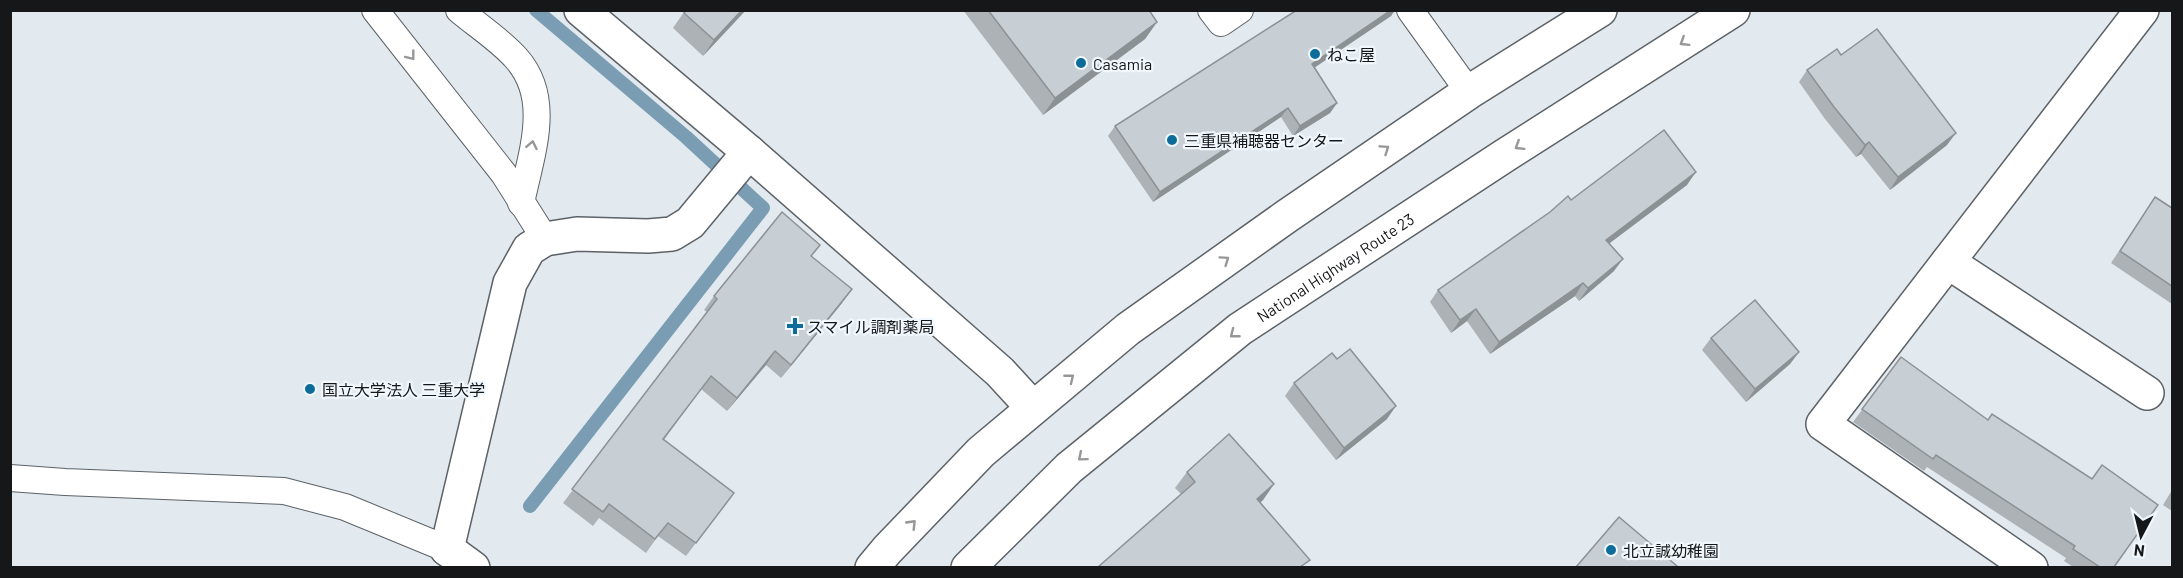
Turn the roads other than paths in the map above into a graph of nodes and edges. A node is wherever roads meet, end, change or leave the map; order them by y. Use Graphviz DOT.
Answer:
graph roads {
  1 [pos="375,10"];
  2 [pos="459,10"];
  3 [pos="581,10"];
  4 [pos="1211,10"];
  5 [pos="1240,10"];
  6 [pos="1410,10"];
  7 [pos="1600,10"];
  8 [pos="1733,10"];
  9 [pos="2142,10"];
  10 [pos="1468,92"];
  11 [pos="749,152"];
  12 [pos="521,203"];
  13 [pos="545,239"];
  14 [pos="1948,262"];
  15 [pos="2146,393"];
  16 [pos="1033,408"];
  17 [pos="10,478"];
  18 [pos="447,549"];
  19 [pos="473,567"];
  20 [pos="872,567"];
  21 [pos="968,567"];
  22 [pos="2031,567"];
  1 -- 12 [label="lane, one-way"];
  12 -- 2 [label="lane, one-way"];
  3 -- 11 [label="main road"];
  4 -- 5 [label="lane"];
  6 -- 10 [label="lane"];
  7 -- 10 [label="main road"];
  8 -- 21 [label="main road, National Highway Route 23, one-way"];
  9 -- 14 [label="main road"];
  16 -- 10 [label="main road, one-way"];
  11 -- 13 [label="main road"];
  11 -- 16 [label="main road"];
  12 -- 13 [label="lane"];
  13 -- 18 [label="main road"];
  14 -- 15 [label="main road"];
  14 -- 22 [label="main road"];
  20 -- 16 [label="main road, one-way"];
  17 -- 18 [label="lane"];
  18 -- 19 [label="main road"];
}
